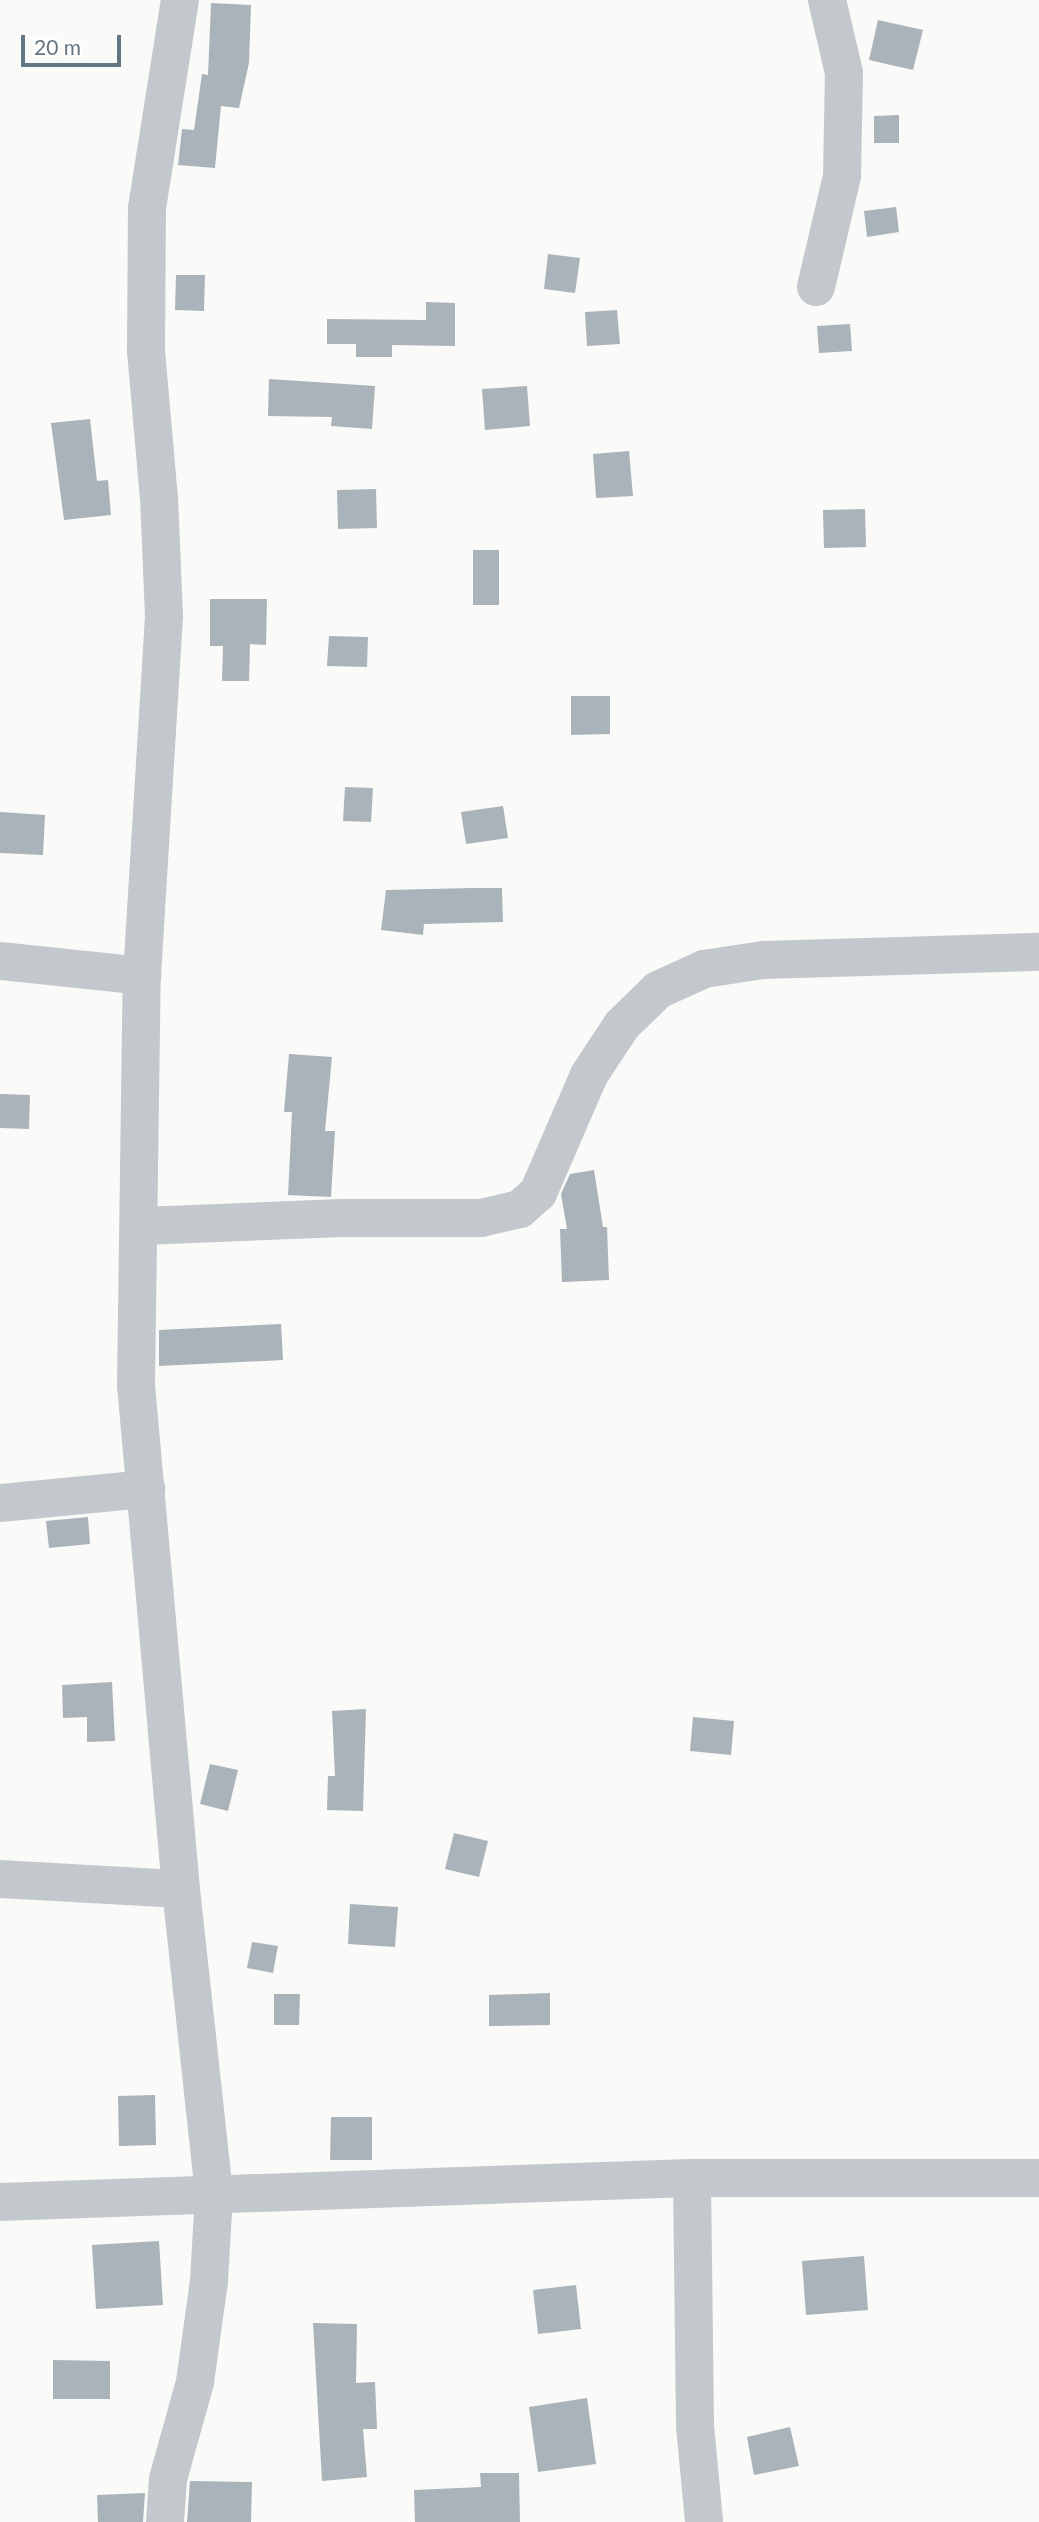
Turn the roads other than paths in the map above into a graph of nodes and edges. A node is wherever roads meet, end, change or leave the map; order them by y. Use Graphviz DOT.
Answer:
graph roads {
  1 [pos="180,0"];
  2 [pos="827,0"];
  3 [pos="816,286"];
  4 [pos="1039,953"];
  5 [pos="0,961"];
  6 [pos="142,976"];
  7 [pos="142,1226"];
  8 [pos="146,1489"];
  9 [pos="0,1503"];
  10 [pos="0,1879"];
  11 [pos="181,1889"];
  12 [pos="692,2178"];
  13 [pos="1039,2178"];
  14 [pos="214,2193"];
  15 [pos="0,2202"];
  16 [pos="165,2522"];
  17 [pos="704,2522"];
  1 -- 6 [label="street"];
  2 -- 3 [label="street"];
  4 -- 7 [label="street"];
  5 -- 6 [label="street"];
  6 -- 7 [label="street"];
  7 -- 8 [label="street"];
  8 -- 9 [label="street"];
  8 -- 11 [label="street"];
  10 -- 11 [label="street"];
  11 -- 14 [label="street"];
  12 -- 13 [label="street"];
  12 -- 14 [label="street"];
  12 -- 17 [label="street"];
  14 -- 15 [label="street"];
  14 -- 16 [label="street"];
}
